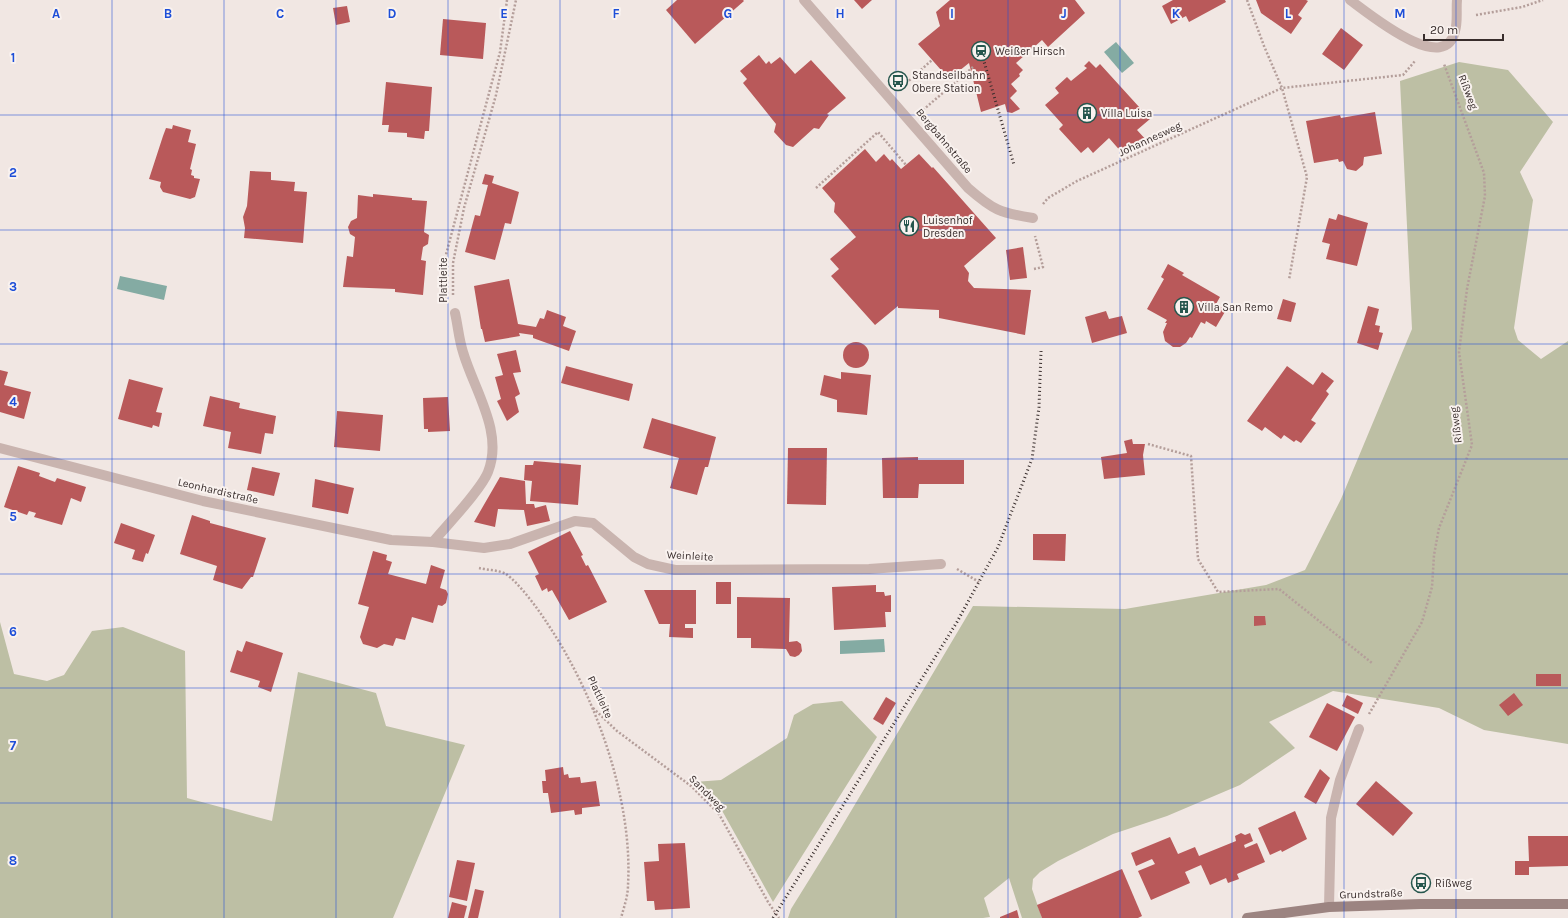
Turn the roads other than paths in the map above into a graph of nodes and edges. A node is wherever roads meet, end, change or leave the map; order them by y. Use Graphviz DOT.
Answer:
graph roads {
  1 [pos="804,0"];
  2 [pos="1350,0"];
  3 [pos="1457,0"];
  4 [pos="1033,218"];
  5 [pos="455,313"];
  6 [pos="0,448"];
  7 [pos="433,542"];
  8 [pos="941,564"];
  9 [pos="1359,729"];
  10 [pos="1568,904"];
  11 [pos="1329,907"];
  12 [pos="1247,918"];
  1 -- 4 [label="street, Bergbahnstraße"];
  2 -- 3 [label="street"];
  5 -- 7 [label="street, Plattleite"];
  6 -- 7 [label="street, Leonhardistraße"];
  7 -- 8 [label="street, Weinleite"];
  9 -- 11 [label="street"];
  10 -- 11 [label="main road, Grundstraße"];
  11 -- 12 [label="main road, Grundstraße"];
}
